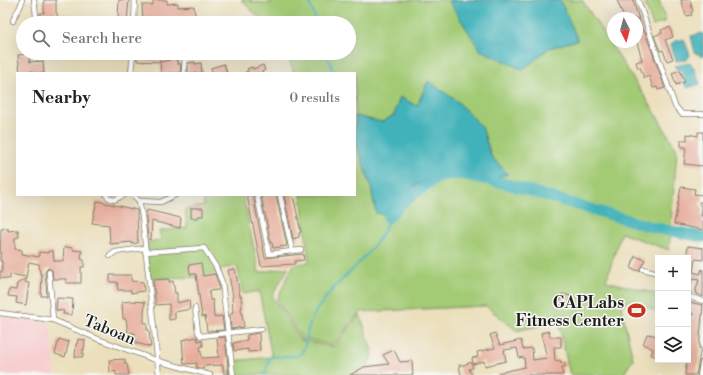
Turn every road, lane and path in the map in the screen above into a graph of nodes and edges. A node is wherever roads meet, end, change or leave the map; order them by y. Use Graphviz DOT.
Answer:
graph roads {
  1 [pos="22,0"];
  2 [pos="34,0"];
  3 [pos="135,0"];
  4 [pos="638,0"];
  5 [pos="36,16"];
  6 [pos="134,16"];
  7 [pos="13,20"];
  8 [pos="132,60"];
  9 [pos="185,60"];
  10 [pos="131,72"];
  11 [pos="184,72"];
  12 [pos="703,114"];
  13 [pos="107,196"];
  14 [pos="122,196"];
  15 [pos="134,196"];
  16 [pos="172,196"];
  17 [pos="257,196"];
  18 [pos="280,196"];
  19 [pos="139,202"];
  20 [pos="145,250"];
  21 [pos="301,250"];
  22 [pos="292,251"];
  23 [pos="110,256"];
  24 [pos="644,269"];
  25 [pos="655,271"];
  26 [pos="49,272"];
  27 [pos="691,297"];
  28 [pos="703,301"];
  29 [pos="195,308"];
  30 [pos="0,313"];
  31 [pos="53,320"];
  32 [pos="262,329"];
  33 [pos="228,333"];
  34 [pos="158,362"];
  35 [pos="703,364"];
  36 [pos="159,375"];
  37 [pos="210,375"];
  38 [pos="233,375"];
  39 [pos="701,375"];
  1 -- 7 [label="street"];
  2 -- 5 [label="street"];
  3 -- 6 [label="street"];
  4 -- 12 [label="street"];
  8 -- 10 [label="street"];
  9 -- 11 [label="street"];
  13 -- 14 [label="street"];
  15 -- 19 [label="street"];
  16 -- 19 [label="street"];
  17 -- 22 [label="street"];
  18 -- 22 [label="street"];
  19 -- 20 [label="street"];
  20 -- 23 [label="street"];
  20 -- 33 [label="street"];
  20 -- 34 [label="street"];
  21 -- 22 [label="street"];
  24 -- 25 [label="street"];
  26 -- 31 [label="street"];
  27 -- 28 [label="street"];
  29 -- 33 [label="street"];
  30 -- 31 [label="street, Taboan"];
  31 -- 34 [label="street, Taboan"];
  32 -- 33 [label="street"];
  33 -- 38 [label="street"];
  34 -- 36 [label="street"];
  34 -- 37 [label="street, Taboan"];
  35 -- 39 [label="street"];
}
